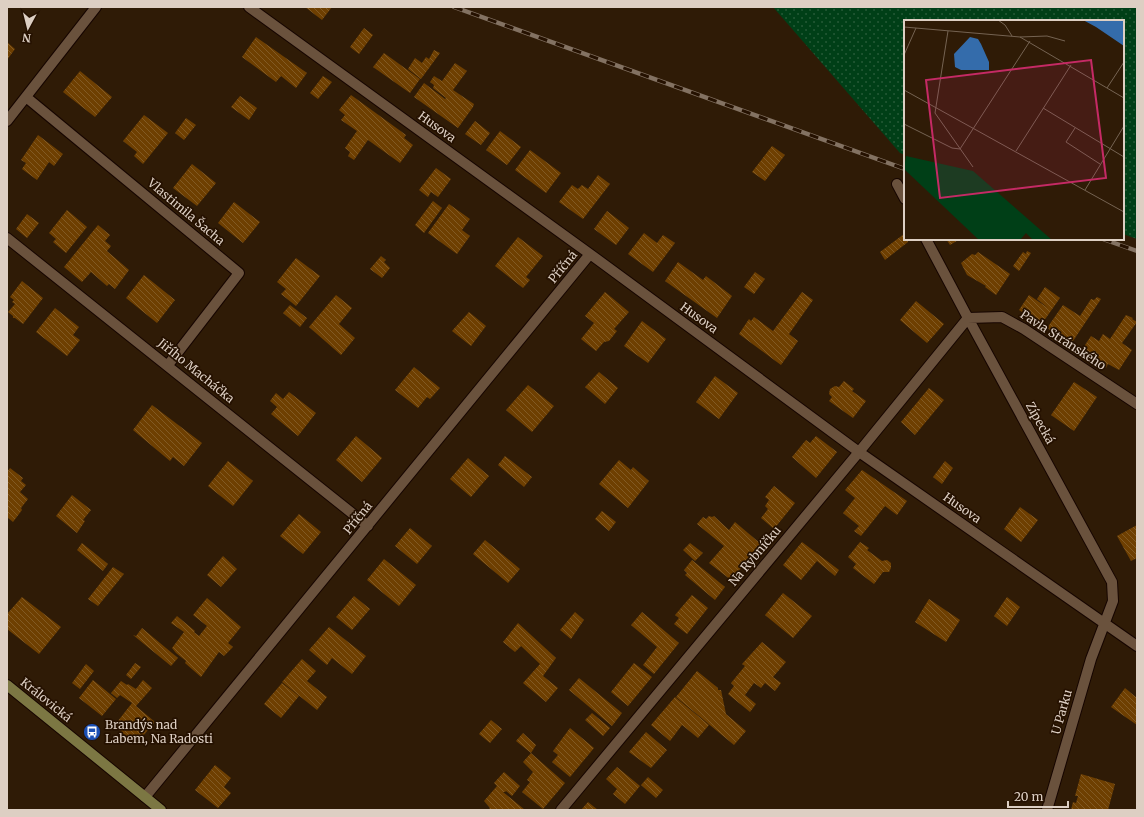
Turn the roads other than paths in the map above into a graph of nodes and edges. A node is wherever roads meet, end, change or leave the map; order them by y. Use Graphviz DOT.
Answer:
graph roads {
  1 [pos="96,7"];
  2 [pos="249,7"];
  3 [pos="26,97"];
  4 [pos="7,121"];
  5 [pos="897,184"];
  6 [pos="904,197"];
  7 [pos="7,238"];
  8 [pos="927,240"];
  9 [pos="590,254"];
  10 [pos="968,318"];
  11 [pos="168,365"];
  12 [pos="1137,404"];
  13 [pos="859,452"];
  14 [pos="368,526"];
  15 [pos="1104,623"];
  16 [pos="1137,646"];
  17 [pos="7,685"];
  18 [pos="145,797"];
  19 [pos="161,810"];
  20 [pos="561,810"];
  21 [pos="1047,810"];
  1 -- 3 [label="street"];
  2 -- 9 [label="street, Husova"];
  3 -- 4 [label="street"];
  3 -- 11 [label="street, Vlastimila Šacha"];
  5 -- 6 [label="street"];
  7 -- 11 [label="street, Jiřího Macháčka"];
  8 -- 10 [label="street, Zípecká"];
  9 -- 13 [label="street, Husova"];
  9 -- 14 [label="street, Příčná"];
  10 -- 12 [label="street, Pavla Stránského"];
  10 -- 13 [label="street, Na Rybníčku"];
  10 -- 15 [label="street, Zípecká"];
  11 -- 14 [label="street, Jiřího Macháčka"];
  13 -- 15 [label="street, Husova"];
  13 -- 20 [label="street, Na Rybníčku"];
  14 -- 18 [label="street, Příčná"];
  15 -- 16 [label="street, Husova"];
  15 -- 21 [label="street, U Parku"];
  17 -- 18 [label="main road, Královická"];
  18 -- 19 [label="main road, Královická"];
}
